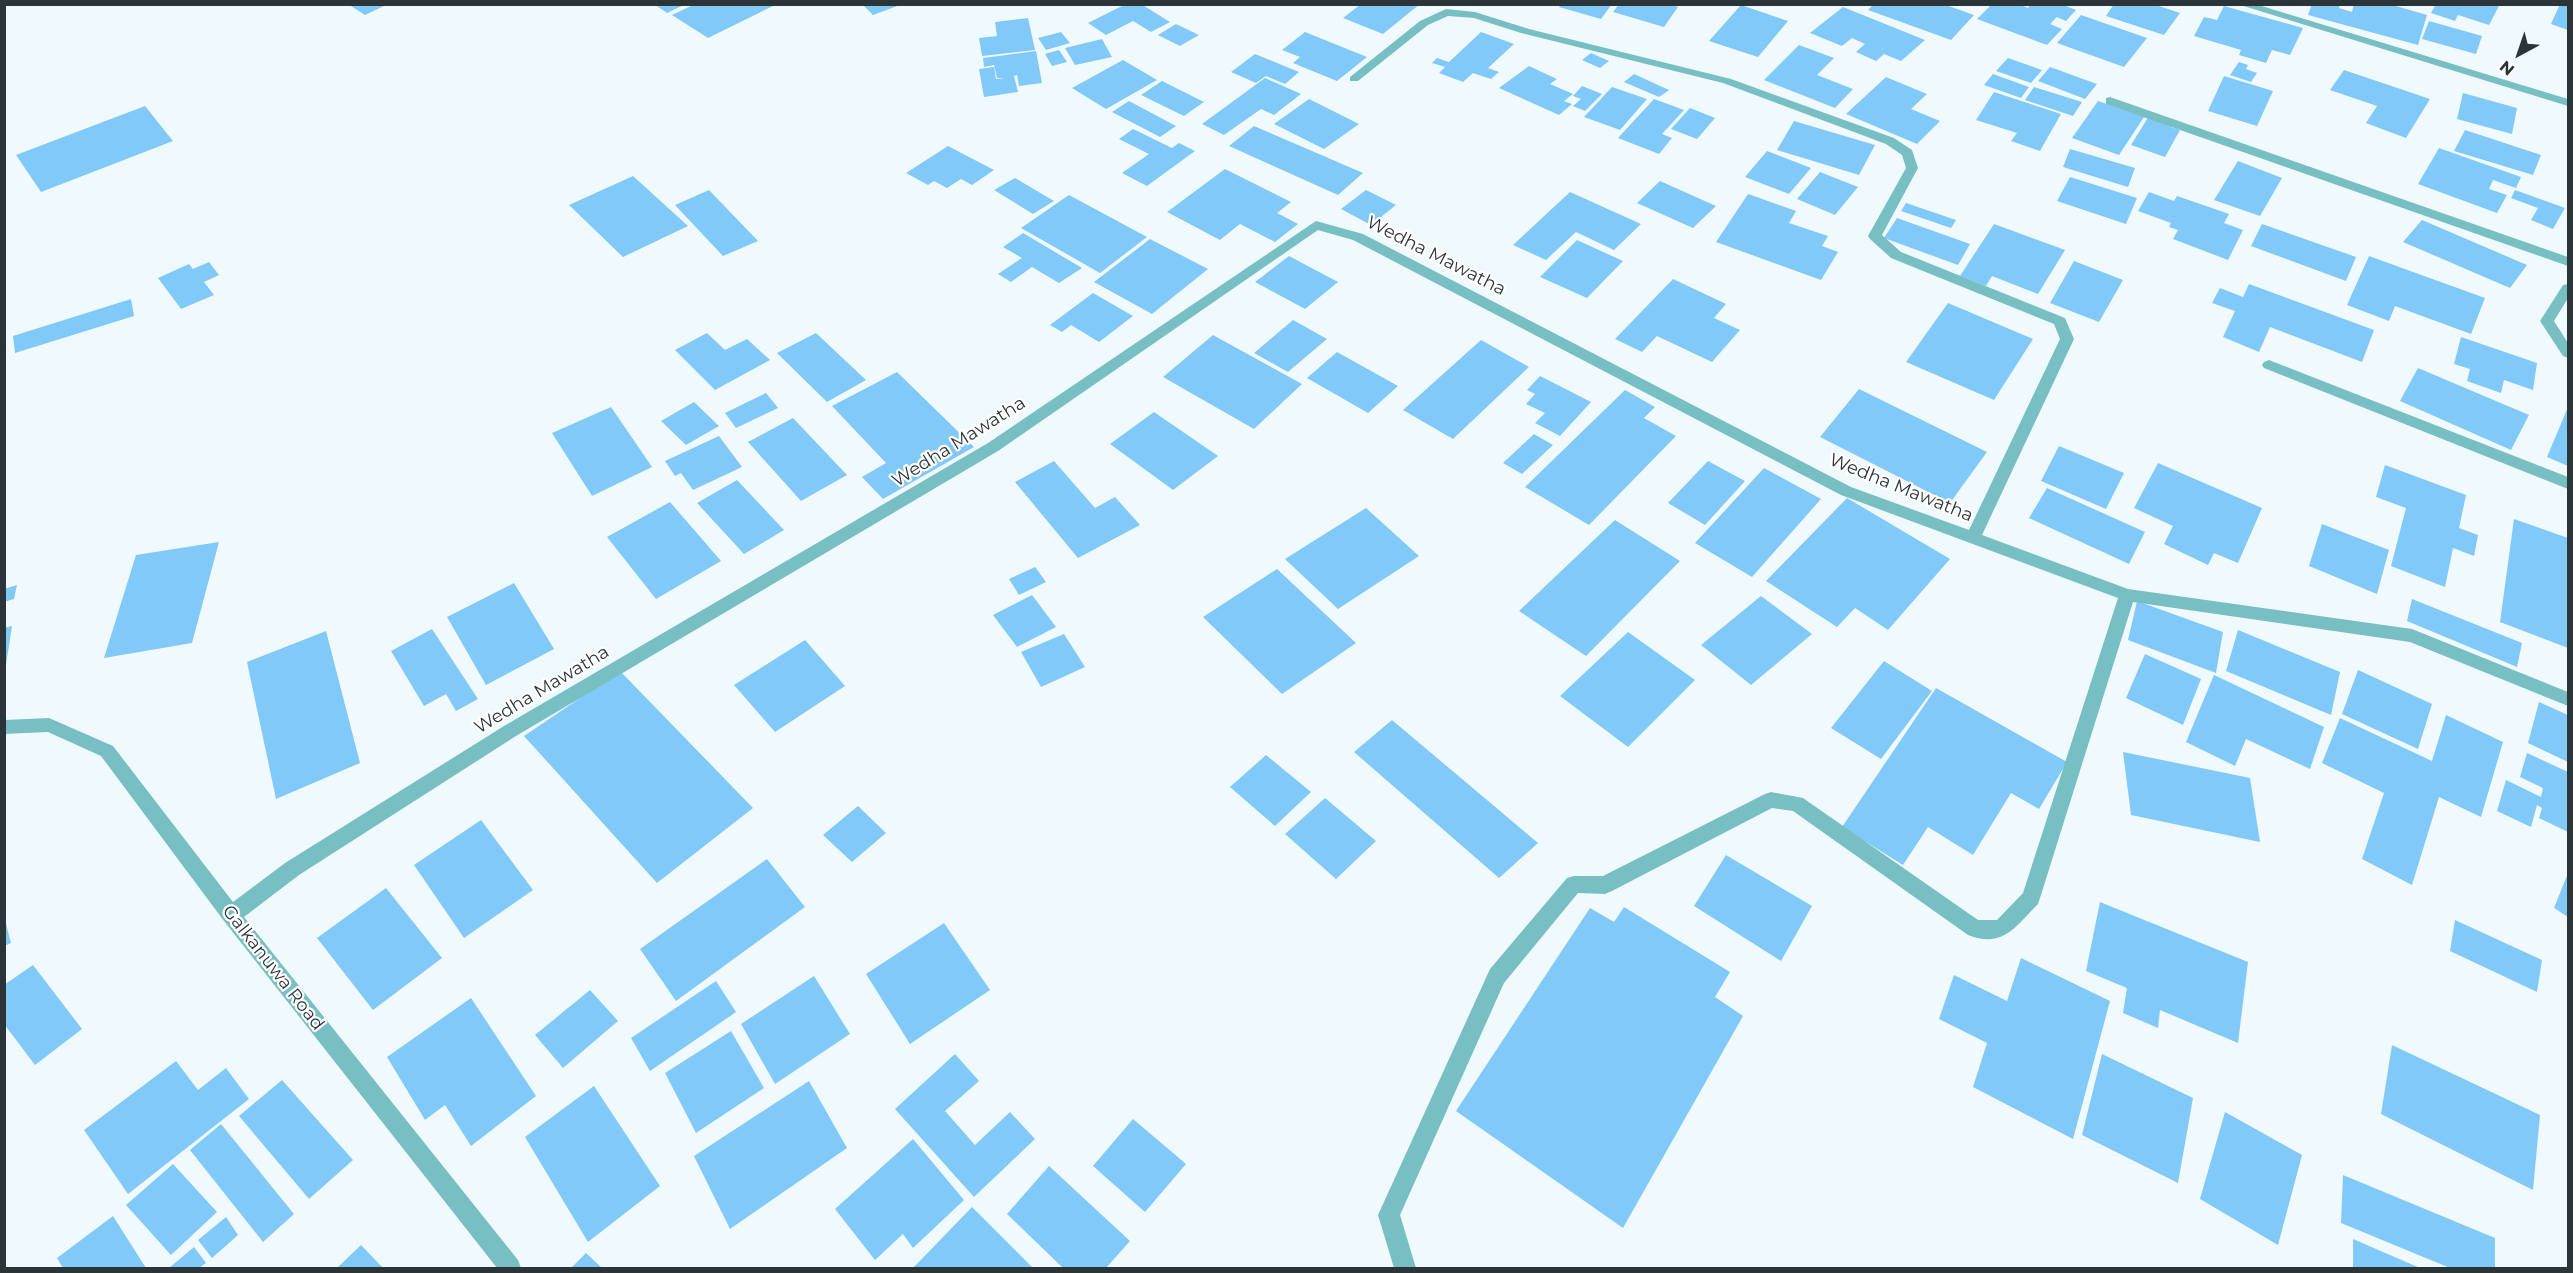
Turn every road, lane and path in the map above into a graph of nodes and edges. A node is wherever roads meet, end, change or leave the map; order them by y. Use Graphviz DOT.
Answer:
graph roads {
  1 [pos="2242,4"];
  2 [pos="1354,79"];
  3 [pos="2110,101"];
  4 [pos="2568,103"];
  5 [pos="2568,262"];
  6 [pos="2568,288"];
  7 [pos="2568,353"];
  8 [pos="2269,365"];
  9 [pos="2568,483"];
  10 [pos="1973,538"];
  11 [pos="2127,595"];
  12 [pos="2568,699"];
  13 [pos="4,727"];
  14 [pos="231,915"];
  15 [pos="510,1269"];
  16 [pos="1405,1269"];
  1 -- 4 [label="street"];
  2 -- 10 [label="street"];
  3 -- 5 [label="street"];
  6 -- 7 [label="street"];
  8 -- 9 [label="street"];
  10 -- 11 [label="street, Wedha Mawatha"];
  10 -- 14 [label="street, Wedha Mawatha"];
  11 -- 12 [label="street, Wedha Mawatha"];
  11 -- 16 [label="street"];
  13 -- 14 [label="street, Galkanuwa Road"];
  14 -- 15 [label="street, Galkanuwa Road"];
}
